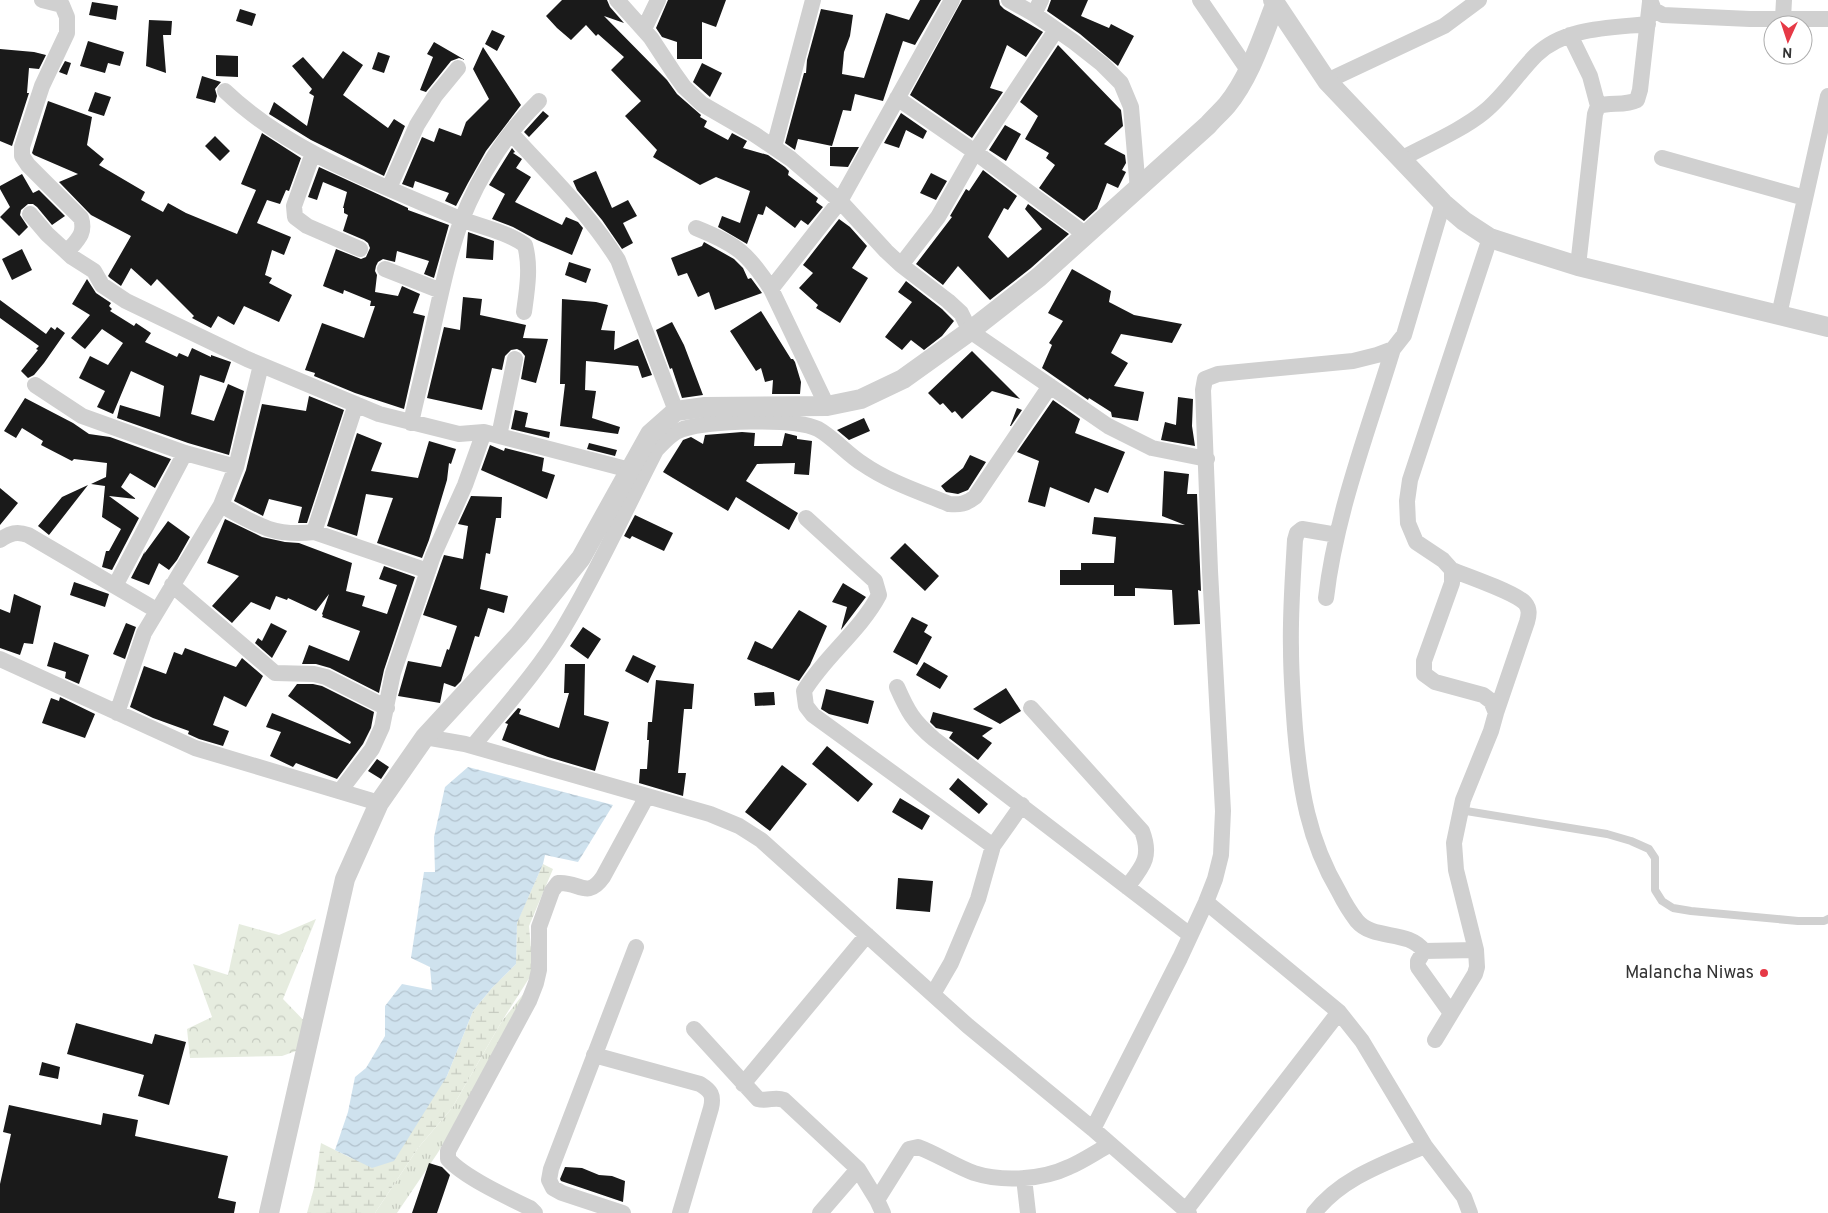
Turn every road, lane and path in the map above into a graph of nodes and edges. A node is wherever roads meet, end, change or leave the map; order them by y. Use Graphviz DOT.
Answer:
graph roads {
  1 [pos="42,0"];
  2 [pos="617,0"];
  3 [pos="658,0"];
  4 [pos="813,0"];
  5 [pos="952,0"];
  6 [pos="1009,0"];
  7 [pos="1200,0"];
  8 [pos="1784,0"];
  9 [pos="1650,1"];
  10 [pos="1274,2"];
  11 [pos="1472,2"];
  12 [pos="1037,7"];
  13 [pos="1783,15"];
  14 [pos="1763,18"];
  15 [pos="1813,19"];
  16 [pos="1828,19"];
  17 [pos="1648,24"];
  18 [pos="644,29"];
  19 [pos="1056,30"];
  20 [pos="1570,35"];
  21 [pos="458,68"];
  22 [pos="1248,70"];
  23 [pos="1327,80"];
  24 [pos="225,91"];
  25 [pos="1828,96"];
  26 [pos="897,98"];
  27 [pos="539,101"];
  28 [pos="1598,106"];
  29 [pos="511,132"];
  30 [pos="774,147"];
  31 [pos="975,152"];
  32 [pos="313,153"];
  33 [pos="1662,158"];
  34 [pos="1401,159"];
  35 [pos="389,188"];
  36 [pos="1138,190"];
  37 [pos="1805,198"];
  38 [pos="840,201"];
  39 [pos="1443,203"];
  40 [pos="30,214"];
  41 [pos="462,219"];
  42 [pos="696,228"];
  43 [pos="1086,235"];
  44 [pos="1490,238"];
  45 [pos="360,249"];
  46 [pos="67,252"];
  47 [pos="901,266"];
  48 [pos="1578,266"];
  49 [pos="385,269"];
  50 [pos="771,289"];
  51 [pos="441,291"];
  52 [pos="524,312"];
  53 [pos="1779,315"];
  54 [pos="1828,327"];
  55 [pos="970,331"];
  56 [pos="1393,349"];
  57 [pos="515,359"];
  58 [pos="261,366"];
  59 [pos="35,385"];
  60 [pos="1050,386"];
  61 [pos="356,404"];
  62 [pos="827,406"];
  63 [pos="676,411"];
  64 [pos="411,423"];
  65 [pos="491,434"];
  66 [pos="184,453"];
  67 [pos="1207,459"];
  68 [pos="236,467"];
  69 [pos="630,470"];
  70 [pos="221,505"];
  71 [pos="806,518"];
  72 [pos="314,532"];
  73 [pos="1337,535"];
  74 [pos="0,540"];
  75 [pos="1452,570"];
  76 [pos="428,571"];
  77 [pos="172,585"];
  78 [pos="115,586"];
  79 [pos="1326,598"];
  80 [pos="156,610"];
  81 [pos="0,659"];
  82 [pos="897,687"];
  83 [pos="387,708"];
  84 [pos="1031,708"];
  85 [pos="117,712"];
  86 [pos="1496,713"];
  87 [pos="425,737"];
  88 [pos="474,746"];
  89 [pos="340,791"];
  90 [pos="647,796"];
  91 [pos="379,803"];
  92 [pos="1022,805"];
  93 [pos="1460,810"];
  94 [pos="994,846"];
  95 [pos="1127,887"];
  96 [pos="1206,902"];
  97 [pos="1828,919"];
  98 [pos="867,935"];
  99 [pos="1190,935"];
  100 [pos="636,947"];
  101 [pos="1476,950"];
  102 [pos="1424,951"];
  103 [pos="932,994"];
  104 [pos="1339,1012"];
  105 [pos="1451,1013"];
  106 [pos="694,1029"];
  107 [pos="1435,1040"];
  108 [pos="594,1055"];
  109 [pos="743,1084"];
  110 [pos="1093,1129"];
  111 [pos="1110,1145"];
  112 [pos="1425,1146"];
  113 [pos="858,1169"];
  114 [pos="1024,1178"];
  115 [pos="880,1206"];
  116 [pos="1187,1211"];
  117 [pos="269,1213"];
  118 [pos="535,1213"];
  119 [pos="623,1213"];
  120 [pos="680,1213"];
  121 [pos="820,1213"];
  122 [pos="1028,1213"];
  123 [pos="1314,1213"];
  124 [pos="1470,1213"];
  1 -- 46 [label="street"];
  2 -- 18 [label="street"];
  3 -- 18 [label="street"];
  4 -- 30 [label="street"];
  5 -- 26 [label="street"];
  6 -- 12 [label="street"];
  7 -- 22 [label="street"];
  8 -- 13 [label="street"];
  9 -- 14 [label="street"];
  9 -- 17 [label="street"];
  10 -- 22 [label="street"];
  10 -- 23 [label="street"];
  11 -- 23 [label="street"];
  12 -- 19 [label="street"];
  15 -- 16 [label="street"];
  17 -- 20 [label="street"];
  17 -- 28 [label="street"];
  18 -- 30 [label="street"];
  19 -- 31 [label="street"];
  19 -- 36 [label="street"];
  20 -- 28 [label="street"];
  20 -- 34 [label="street"];
  21 -- 35 [label="street"];
  22 -- 36 [label="street"];
  23 -- 34 [label="street"];
  24 -- 32 [label="street"];
  25 -- 37 [label="street"];
  26 -- 31 [label="street"];
  26 -- 38 [label="street"];
  27 -- 29 [label="street"];
  28 -- 48 [label="street"];
  29 -- 41 [label="street"];
  29 -- 63 [label="street"];
  30 -- 38 [label="street"];
  31 -- 43 [label="street"];
  31 -- 47 [label="street"];
  32 -- 35 [label="street"];
  32 -- 45 [label="street"];
  33 -- 37 [label="street"];
  34 -- 39 [label="street"];
  35 -- 41 [label="street"];
  36 -- 43 [label="street"];
  37 -- 53 [label="street"];
  38 -- 47 [label="street"];
  38 -- 50 [label="street"];
  39 -- 44 [label="street"];
  39 -- 56 [label="street"];
  40 -- 46 [label="street"];
  41 -- 51 [label="street"];
  41 -- 52 [label="street"];
  42 -- 50 [label="street"];
  43 -- 55 [label="street"];
  44 -- 48 [label="street"];
  44 -- 75 [label="street"];
  46 -- 58 [label="street"];
  47 -- 55 [label="street"];
  48 -- 53 [label="street"];
  49 -- 51 [label="street"];
  50 -- 62 [label="street"];
  51 -- 64 [label="street"];
  53 -- 54 [label="street"];
  55 -- 60 [label="street"];
  55 -- 62 [label="street"];
  56 -- 67 [label="street"];
  56 -- 73 [label="street"];
  57 -- 65 [label="street"];
  58 -- 61 [label="street"];
  58 -- 68 [label="street"];
  59 -- 66 [label="street"];
  60 -- 67 [label="street"];
  60 -- 88 [label="street"];
  61 -- 64 [label="street"];
  61 -- 72 [label="street"];
  62 -- 63 [label="street"];
  63 -- 69 [label="street"];
  64 -- 65 [label="street"];
  65 -- 69 [label="street"];
  65 -- 76 [label="street"];
  66 -- 68 [label="street"];
  66 -- 78 [label="street"];
  67 -- 96 [label="street"];
  68 -- 70 [label="street"];
  69 -- 87 [label="street"];
  70 -- 72 [label="street"];
  70 -- 77 [label="street"];
  71 -- 94 [label="street"];
  72 -- 76 [label="street"];
  73 -- 79 [label="street"];
  73 -- 102 [label="street"];
  74 -- 78 [label="street"];
  75 -- 86 [label="street"];
  75 -- 86 [label="street"];
  76 -- 83 [label="street"];
  77 -- 80 [label="street"];
  77 -- 83 [label="street"];
  78 -- 80 [label="street"];
  80 -- 85 [label="street"];
  81 -- 85 [label="street"];
  82 -- 92 [label="street"];
  83 -- 89 [label="street"];
  84 -- 95 [label="street"];
  85 -- 89 [label="street"];
  86 -- 93 [label="street"];
  87 -- 88 [label="street"];
  87 -- 91 [label="street"];
  88 -- 90 [label="street"];
  89 -- 91 [label="street"];
  90 -- 98 [label="street"];
  90 -- 118 [label="street"];
  91 -- 117 [label="street"];
  92 -- 94 [label="street"];
  92 -- 95 [label="street"];
  93 -- 97 [label="lane"];
  93 -- 101 [label="street"];
  94 -- 103 [label="street"];
  95 -- 99 [label="street"];
  96 -- 99 [label="street"];
  96 -- 104 [label="street"];
  98 -- 103 [label="street"];
  98 -- 109 [label="street"];
  99 -- 110 [label="street"];
  100 -- 108 [label="street"];
  101 -- 102 [label="street"];
  101 -- 105 [label="street"];
  102 -- 105 [label="street"];
  103 -- 110 [label="street"];
  104 -- 112 [label="street"];
  104 -- 116 [label="street"];
  105 -- 107 [label="street"];
  106 -- 109 [label="street"];
  108 -- 119 [label="street"];
  108 -- 120 [label="street"];
  109 -- 113 [label="street"];
  110 -- 111 [label="street"];
  111 -- 114 [label="street"];
  111 -- 116 [label="street"];
  112 -- 123 [label="street"];
  112 -- 124 [label="street"];
  113 -- 115 [label="street"];
  113 -- 121 [label="street"];
  114 -- 115 [label="street"];
  114 -- 122 [label="street"];
}
